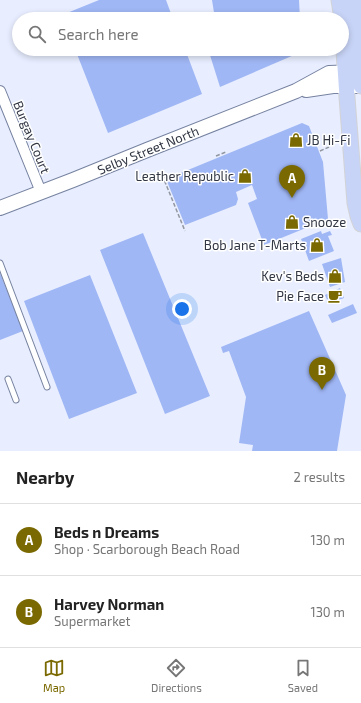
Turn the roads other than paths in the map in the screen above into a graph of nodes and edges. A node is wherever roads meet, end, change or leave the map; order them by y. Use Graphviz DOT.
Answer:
graph roads {
  1 [pos="339,0"];
  2 [pos="354,0"];
  3 [pos="341,12"];
  4 [pos="349,50"];
  5 [pos="356,80"];
  6 [pos="0,91"];
  7 [pos="41,192"];
  8 [pos="0,208"];
  9 [pos="361,224"];
  10 [pos="0,263"];
  11 [pos="8,379"];
  12 [pos="47,387"];
  13 [pos="16,400"];
  1 -- 3 [label="main road"];
  2 -- 5 [label="main road"];
  4 -- 5 [label="main road"];
  5 -- 7 [label="main road, Selby Street North"];
  5 -- 9 [label="main road"];
  6 -- 7 [label="street, Burgay Court"];
  7 -- 8 [label="main road, Selby Street North"];
  10 -- 12 [label="lane"];
  11 -- 13 [label="lane"];
}
